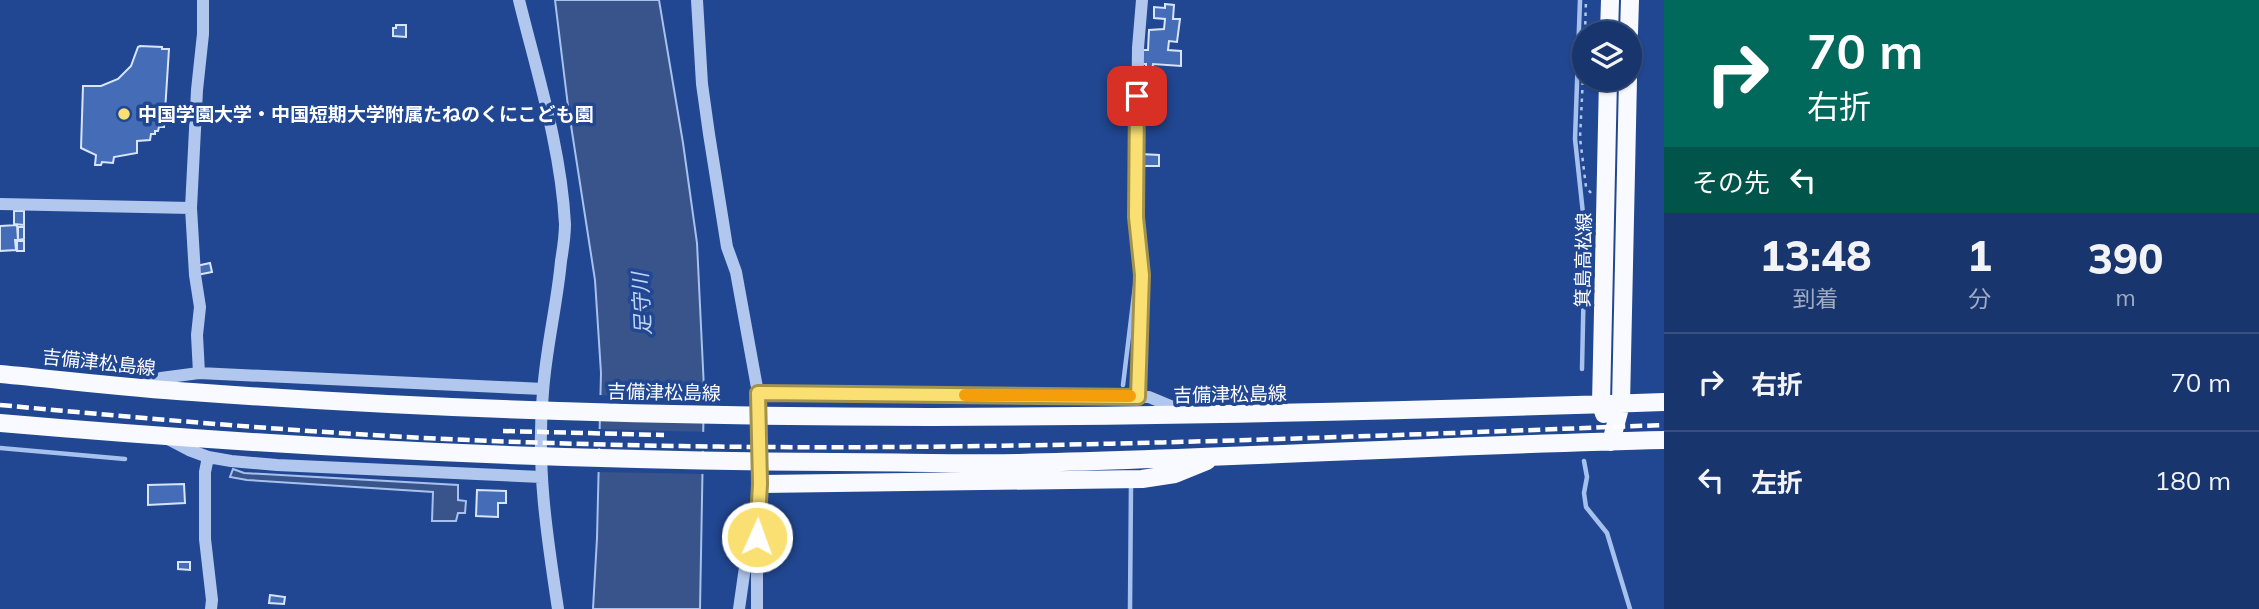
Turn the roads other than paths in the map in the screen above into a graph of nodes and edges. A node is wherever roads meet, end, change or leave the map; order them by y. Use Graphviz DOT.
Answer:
graph roads {
  1 [pos="203,0"];
  2 [pos="519,0"];
  3 [pos="697,0"];
  4 [pos="1142,0"];
  5 [pos="1610,0"];
  6 [pos="1630,0"];
  7 [pos="1609,21"];
  8 [pos="1629,21"];
  9 [pos="1608,91"];
  10 [pos="1628,91"];
  11 [pos="0,204"];
  12 [pos="191,208"];
  13 [pos="199,373"];
  14 [pos="0,374"];
  15 [pos="138,387"];
  16 [pos="543,389"];
  17 [pos="758,393"];
  18 [pos="1138,397"];
  19 [pos="1664,402"];
  20 [pos="1601,404"];
  21 [pos="1621,404"];
  22 [pos="1194,415"];
  23 [pos="0,423"];
  24 [pos="165,437"];
  25 [pos="1664,440"];
  26 [pos="1611,442"];
  27 [pos="1220,455"];
  28 [pos="208,457"];
  29 [pos="541,477"];
  30 [pos="760,484"];
  31 [pos="757,513"];
  32 [pos="211,609"];
  33 [pos="558,609"];
  34 [pos="739,609"];
  35 [pos="757,609"];
  1 -- 12 [label="street"];
  2 -- 16 [label="street"];
  3 -- 17 [label="street"];
  4 -- 18 [label="street"];
  5 -- 7 [label="main road"];
  6 -- 8 [label="main road"];
  9 -- 20 [label="main road, 箕島高松線"];
  10 -- 21 [label="main road"];
  11 -- 12 [label="street"];
  12 -- 13 [label="street"];
  13 -- 15 [label="street"];
  13 -- 16 [label="street"];
  14 -- 15 [label="main road, 吉備津松島線"];
  15 -- 22 [label="main road, 吉備津松島線"];
  16 -- 29 [label="street"];
  17 -- 18 [label="street"];
  17 -- 30 [label="street"];
  18 -- 22 [label="street"];
  19 -- 21 [label="main road"];
  20 -- 21 [label="main road, 吉備津松島線"];
  20 -- 22 [label="main road, 吉備津松島線"];
  20 -- 26 [label="main road, 箕島高松線"];
  21 -- 26 [label="main road"];
  23 -- 24 [label="main road"];
  24 -- 27 [label="main road"];
  24 -- 28 [label="street"];
  25 -- 26 [label="main road"];
  26 -- 27 [label="main road"];
  27 -- 30 [label="main road"];
  28 -- 29 [label="street"];
  28 -- 32 [label="street"];
  29 -- 33 [label="street"];
  30 -- 31 [label="street"];
  31 -- 34 [label="street"];
  31 -- 35 [label="street"];
}
